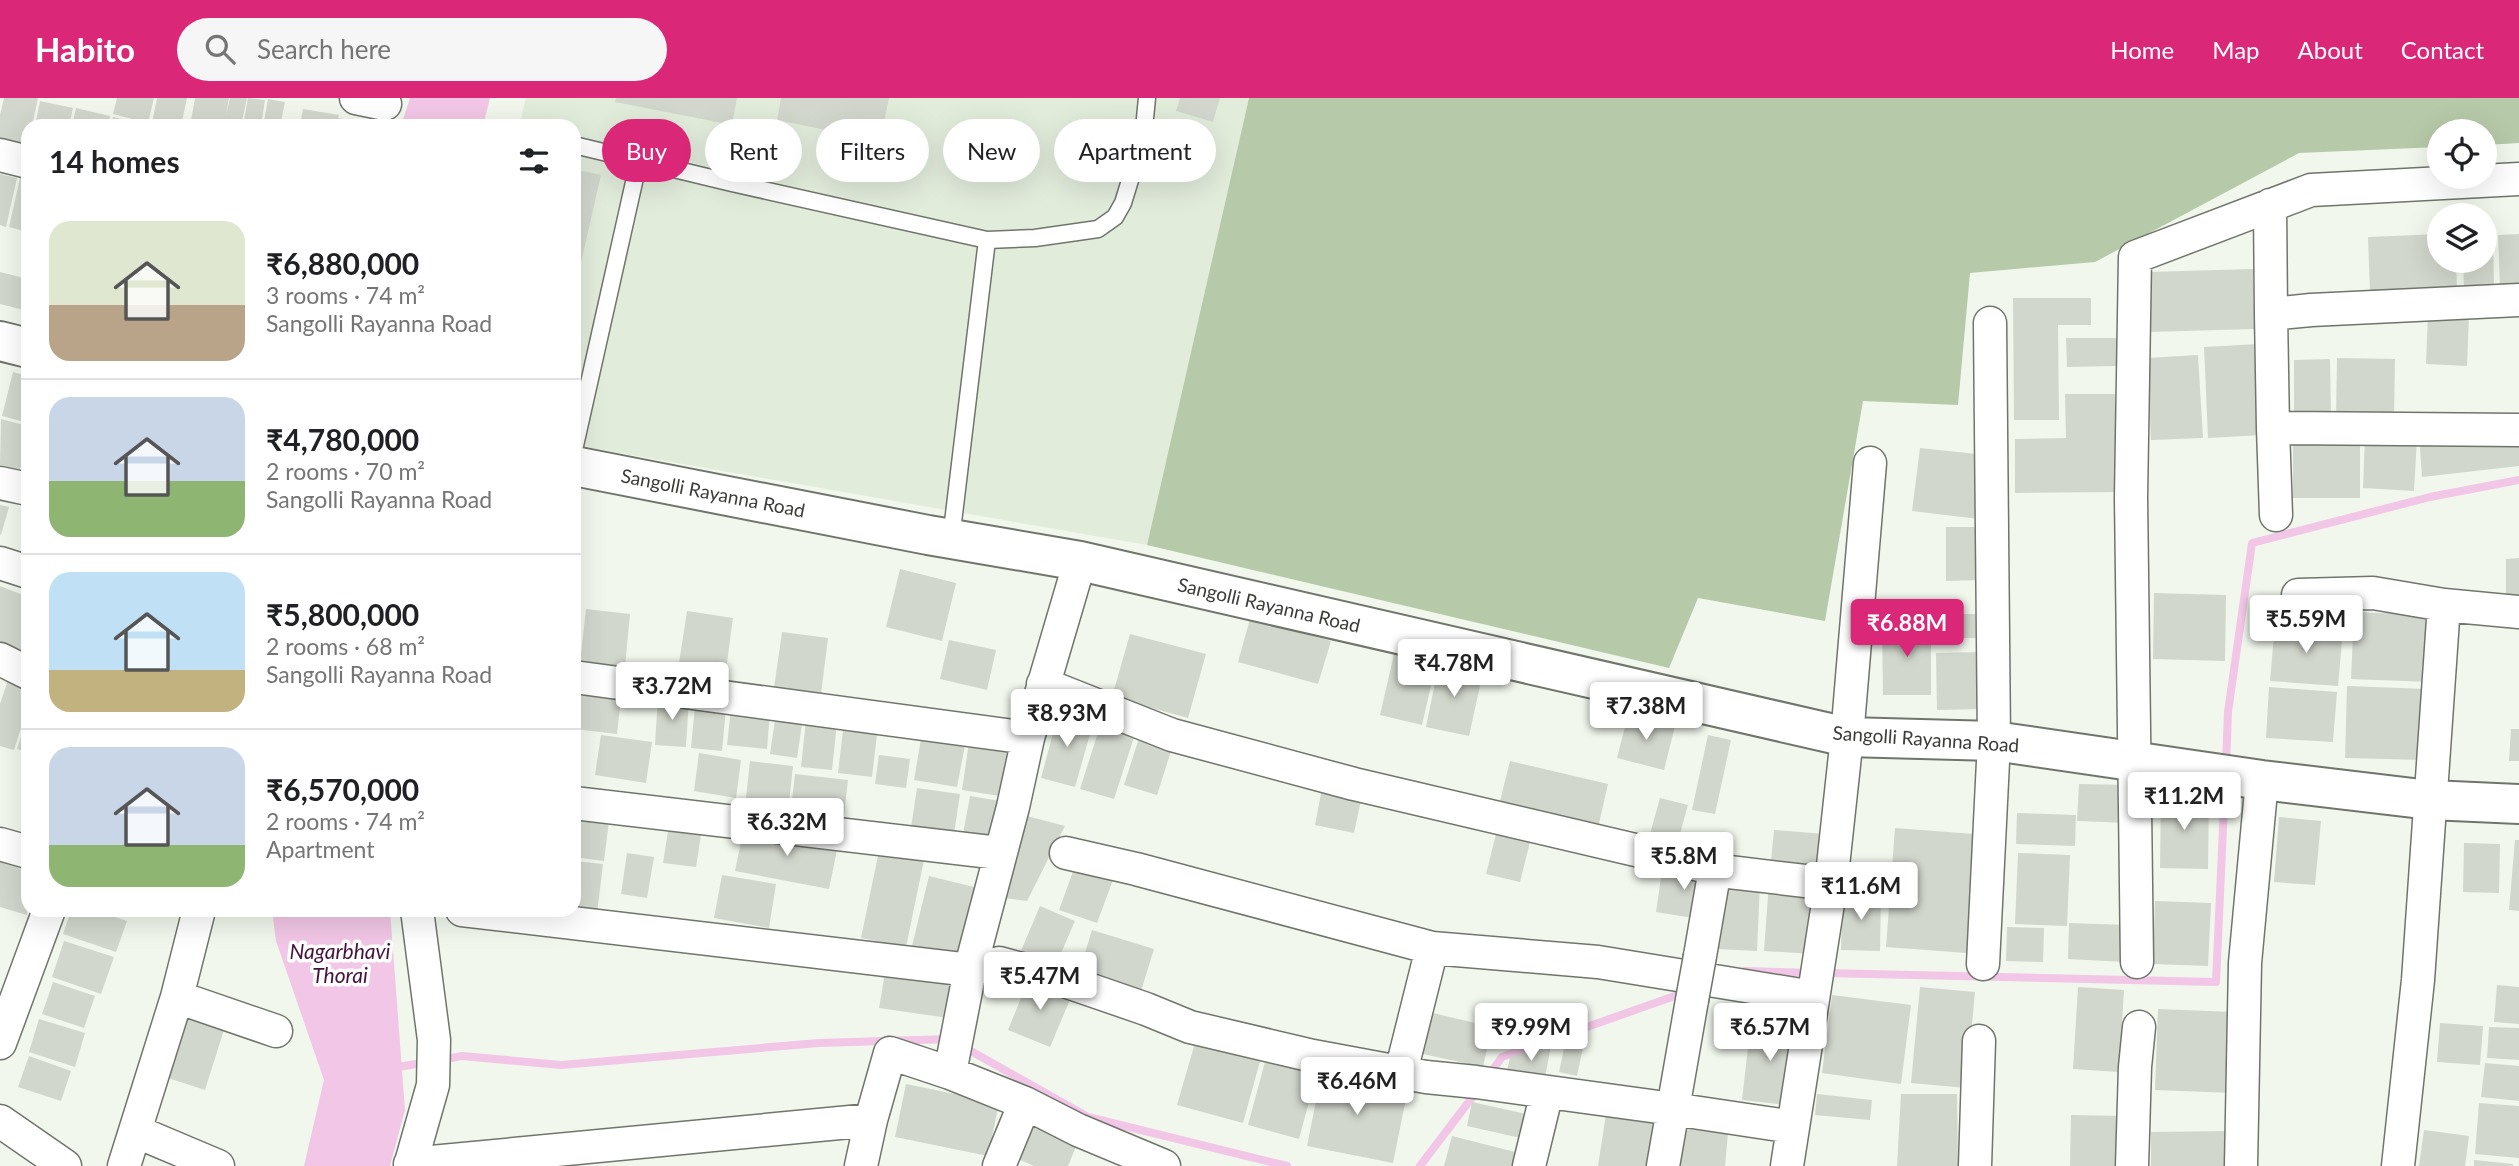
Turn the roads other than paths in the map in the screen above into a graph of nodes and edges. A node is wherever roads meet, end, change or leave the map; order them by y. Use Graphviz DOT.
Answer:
graph roads {
  1 [pos="1147,98"];
  2 [pos="581,147"];
  3 [pos="602,151"];
  4 [pos="0,155"];
  5 [pos="21,160"];
  6 [pos="691,172"];
  7 [pos="2519,178"];
  8 [pos="634,182"];
  9 [pos="2270,205"];
  10 [pos="987,240"];
  11 [pos="2519,300"];
  12 [pos="2272,314"];
  13 [pos="1990,323"];
  14 [pos="0,341"];
  15 [pos="21,346"];
  16 [pos="581,419"];
  17 [pos="2273,428"];
  18 [pos="2519,430"];
  19 [pos="1870,463"];
  20 [pos="581,467"];
  21 [pos="0,483"];
  22 [pos="21,488"];
  23 [pos="2276,515"];
  24 [pos="951,539"];
  25 [pos="1080,561"];
  26 [pos="0,563"];
  27 [pos="21,570"];
  28 [pos="2298,595"];
  29 [pos="2444,606"];
  30 [pos="2519,612"];
  31 [pos="0,659"];
  32 [pos="21,670"];
  33 [pos="581,678"];
  34 [pos="1043,684"];
  35 [pos="1847,737"];
  36 [pos="1028,738"];
  37 [pos="1994,741"];
  38 [pos="2136,762"];
  39 [pos="2238,777"];
  40 [pos="2430,800"];
  41 [pos="581,804"];
  42 [pos="2519,804"];
  43 [pos="0,844"];
  44 [pos="21,850"];
  45 [pos="999,853"];
  46 [pos="1066,853"];
  47 [pos="1715,869"];
  48 [pos="1831,884"];
  49 [pos="46,917"];
  50 [pos="197,917"];
  51 [pos="418,917"];
  52 [pos="521,917"];
  53 [pos="1432,948"];
  54 [pos="2137,962"];
  55 [pos="1983,964"];
  56 [pos="970,970"];
  57 [pos="1697,978"];
  58 [pos="177,997"];
  59 [pos="1813,997"];
  60 [pos="2139,1027"];
  61 [pos="276,1031"];
  62 [pos="1979,1041"];
  63 [pos="0,1043"];
  64 [pos="955,1053"];
  65 [pos="1401,1072"];
  66 [pos="1548,1092"];
  67 [pos="1025,1103"];
  68 [pos="1673,1109"];
  69 [pos="871,1120"];
  70 [pos="0,1121"];
  71 [pos="1793,1127"];
  72 [pos="135,1131"];
  73 [pos="410,1165"];
  74 [pos="65,1166"];
  75 [pos="124,1166"];
  76 [pos="218,1166"];
  77 [pos="861,1166"];
  78 [pos="999,1166"];
  79 [pos="1164,1166"];
  80 [pos="1529,1166"];
  81 [pos="1663,1166"];
  82 [pos="1787,1166"];
  83 [pos="1975,1166"];
  84 [pos="2132,1166"];
  85 [pos="2241,1166"];
  86 [pos="2398,1166"];
  1 -- 10 [label="lane"];
  2 -- 3 [label="lane"];
  4 -- 5 [label="street"];
  6 -- 10 [label="lane"];
  7 -- 9 [label="street"];
  8 -- 16 [label="lane"];
  9 -- 12 [label="street"];
  9 -- 38 [label="street"];
  10 -- 24 [label="lane"];
  11 -- 12 [label="street"];
  12 -- 17 [label="street"];
  13 -- 37 [label="street"];
  14 -- 15 [label="street"];
  17 -- 18 [label="street"];
  17 -- 23 [label="street"];
  19 -- 35 [label="street"];
  20 -- 24 [label="street, Sangolli Rayanna Road"];
  21 -- 22 [label="street"];
  24 -- 25 [label="street, Sangolli Rayanna Road"];
  25 -- 34 [label="street"];
  25 -- 35 [label="street, Sangolli Rayanna Road"];
  26 -- 27 [label="street"];
  28 -- 29 [label="street"];
  29 -- 30 [label="street"];
  29 -- 40 [label="street"];
  31 -- 32 [label="street"];
  33 -- 36 [label="street"];
  34 -- 36 [label="street"];
  34 -- 47 [label="street"];
  35 -- 37 [label="street, Sangolli Rayanna Road"];
  35 -- 48 [label="street"];
  36 -- 45 [label="street"];
  37 -- 38 [label="street, Sangolli Rayanna Road"];
  37 -- 55 [label="street"];
  38 -- 39 [label="street, Sangolli Rayanna Road"];
  38 -- 54 [label="street"];
  39 -- 40 [label="street, Sangolli Rayanna Road"];
  39 -- 85 [label="street"];
  40 -- 42 [label="street, Sangolli Rayanna Road"];
  40 -- 86 [label="street"];
  41 -- 45 [label="street"];
  43 -- 44 [label="street"];
  45 -- 56 [label="street"];
  46 -- 53 [label="street"];
  47 -- 48 [label="street"];
  47 -- 57 [label="street"];
  48 -- 59 [label="street"];
  49 -- 63 [label="street"];
  50 -- 58 [label="street"];
  51 -- 73 [label="street"];
  52 -- 56 [label="street"];
  53 -- 57 [label="street"];
  53 -- 65 [label="street"];
  56 -- 64 [label="street"];
  56 -- 65 [label="street"];
  57 -- 59 [label="street"];
  57 -- 68 [label="street"];
  58 -- 61 [label="street"];
  58 -- 72 [label="street"];
  59 -- 71 [label="street"];
  60 -- 84 [label="street"];
  62 -- 83 [label="street"];
  64 -- 67 [label="street"];
  64 -- 69 [label="street"];
  65 -- 66 [label="street"];
  66 -- 68 [label="street"];
  66 -- 80 [label="street"];
  67 -- 78 [label="street"];
  67 -- 79 [label="street"];
  68 -- 71 [label="street"];
  68 -- 81 [label="street"];
  69 -- 73 [label="street"];
  69 -- 77 [label="street"];
  70 -- 74 [label="street"];
  71 -- 82 [label="street"];
  72 -- 75 [label="street"];
  72 -- 76 [label="street"];
}
